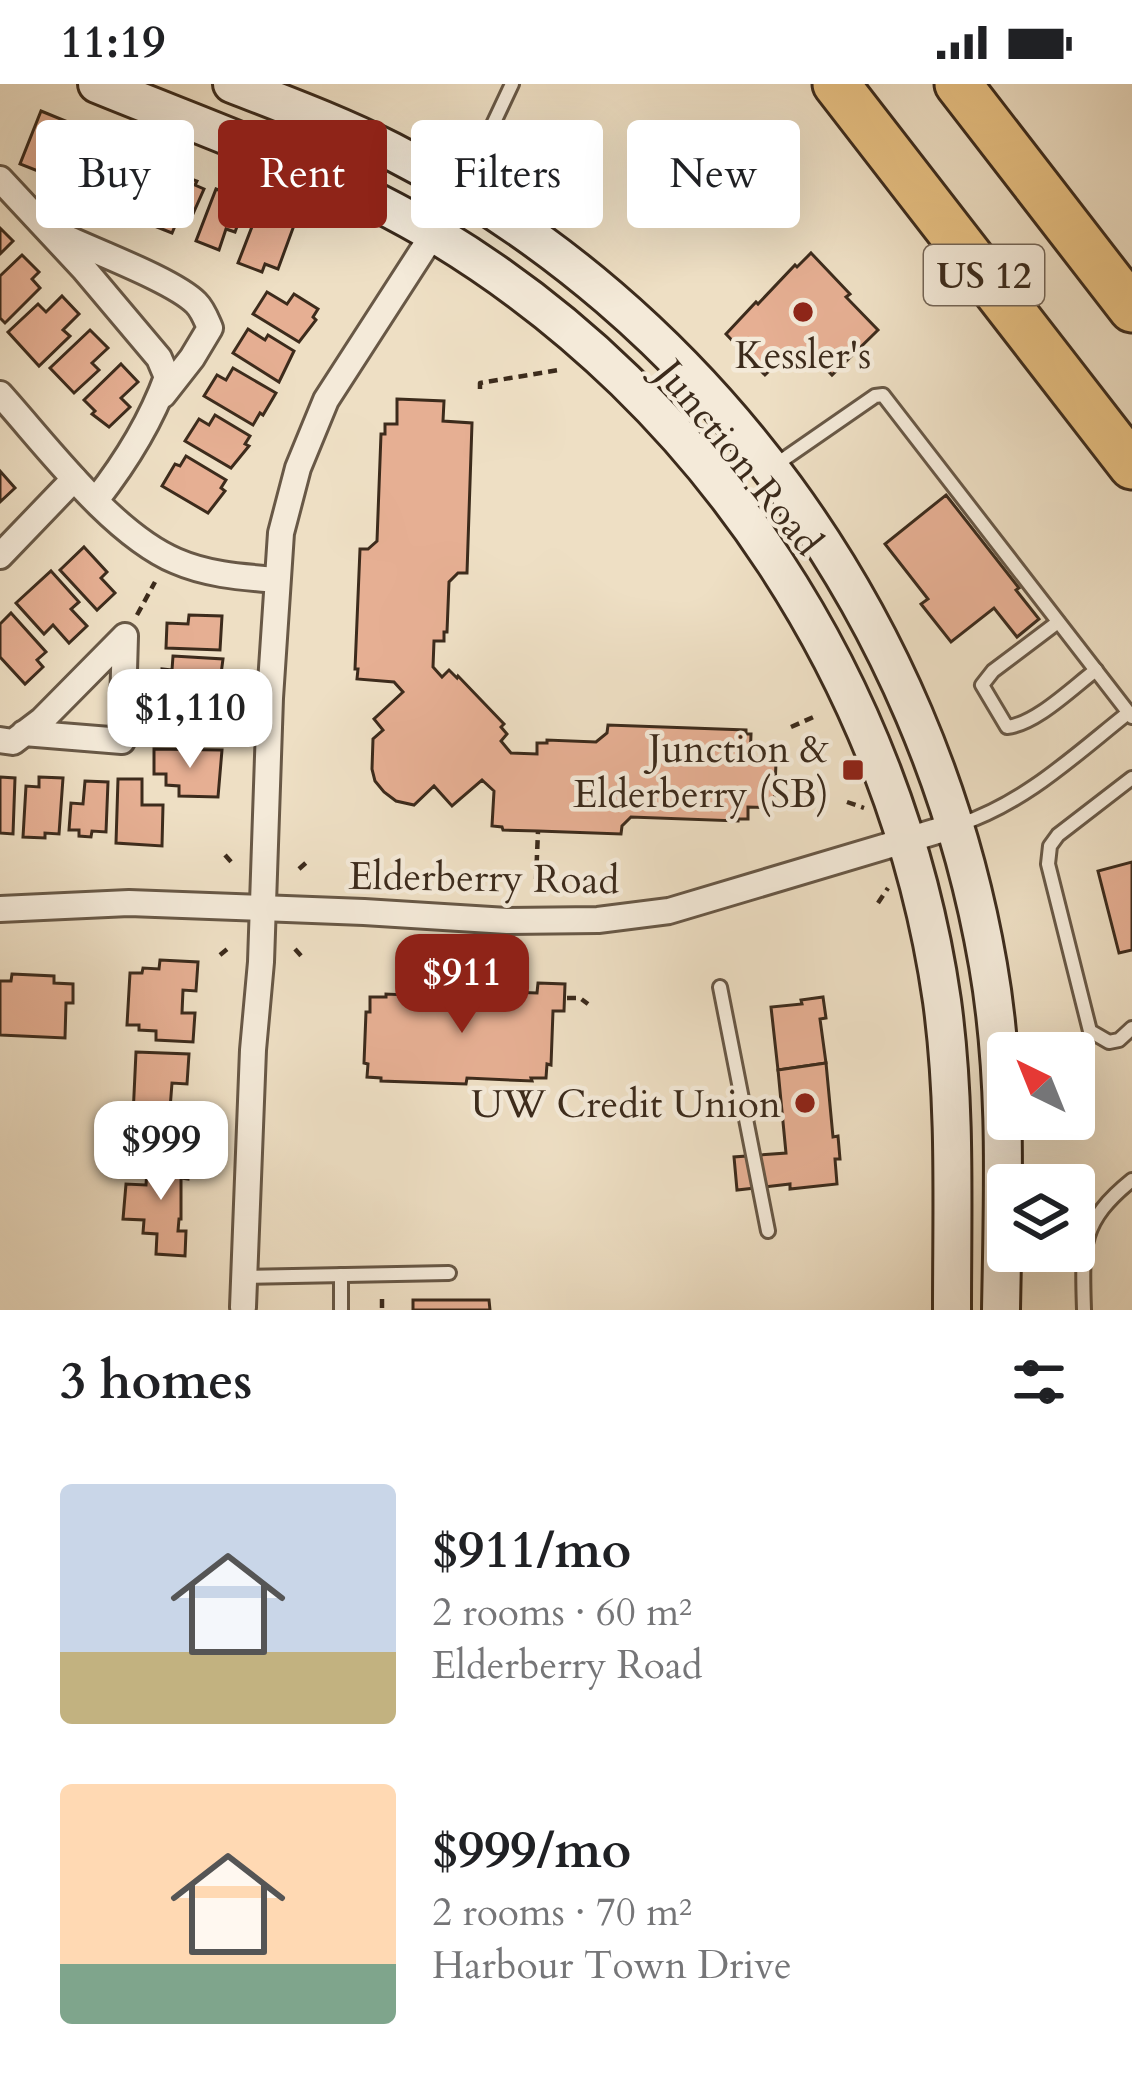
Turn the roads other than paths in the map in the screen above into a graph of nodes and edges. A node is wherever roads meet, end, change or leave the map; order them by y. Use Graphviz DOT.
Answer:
graph roads {
  1 [pos="98,84"];
  2 [pos="232,84"];
  3 [pos="512,84"];
  4 [pos="836,84"];
  5 [pos="958,84"];
  6 [pos="496,120"];
  7 [pos="411,162"];
  8 [pos="0,178"];
  9 [pos="438,228"];
  10 [pos="516,228"];
  11 [pos="45,229"];
  12 [pos="434,234"];
  13 [pos="1132,309"];
  14 [pos="0,394"];
  15 [pos="159,399"];
  16 [pos="1132,466"];
  17 [pos="770,469"];
  18 [pos="74,478"];
  19 [pos="96,500"];
  20 [pos="0,556"];
  21 [pos="277,580"];
  22 [pos="1058,622"];
  23 [pos="1096,670"];
  24 [pos="1130,715"];
  25 [pos="12,737"];
  26 [pos="1132,778"];
  27 [pos="954,826"];
  28 [pos="904,839"];
  29 [pos="0,909"];
  30 [pos="263,910"];
  31 [pos="720,987"];
  32 [pos="1132,1028"];
  33 [pos="1132,1180"];
  34 [pos="769,1231"];
  35 [pos="449,1273"];
  36 [pos="341,1275"];
  37 [pos="244,1277"];
  38 [pos="243,1306"];
  39 [pos="341,1310"];
  40 [pos="952,1310"];
  41 [pos="1001,1310"];
  42 [pos="1084,1310"];
  1 -- 12 [label="street, Junction Road"];
  2 -- 7 [label="street, Junction Road"];
  3 -- 6 [label="lane"];
  4 -- 16 [label="highway, US 12"];
  5 -- 13 [label="highway, US 12"];
  8 -- 11 [label="street"];
  9 -- 12 [label="street"];
  10 -- 17 [label="street, Junction Road"];
  11 -- 15 [label="street"];
  11 -- 15 [label="street"];
  12 -- 21 [label="street"];
  12 -- 28 [label="street, Junction Road"];
  14 -- 18 [label="street"];
  15 -- 19 [label="street"];
  17 -- 22 [label="lane"];
  17 -- 27 [label="street, Junction Road"];
  18 -- 19 [label="street"];
  18 -- 20 [label="street"];
  19 -- 21 [label="street"];
  21 -- 30 [label="street"];
  22 -- 23 [label="lane"];
  22 -- 23 [label="lane"];
  23 -- 24 [label="lane"];
  24 -- 27 [label="lane"];
  25 -- 25 [label="street"];
  26 -- 32 [label="lane"];
  27 -- 28 [label="street, Elderberry Road"];
  27 -- 41 [label="street, Junction Road"];
  28 -- 30 [label="street, Elderberry Road"];
  28 -- 40 [label="street, Junction Road"];
  29 -- 30 [label="street, Elderberry Road"];
  30 -- 37 [label="street"];
  31 -- 34 [label="lane"];
  33 -- 42 [label="lane"];
  35 -- 36 [label="lane"];
  36 -- 37 [label="lane"];
  36 -- 39 [label="lane"];
  37 -- 38 [label="street"];
}
